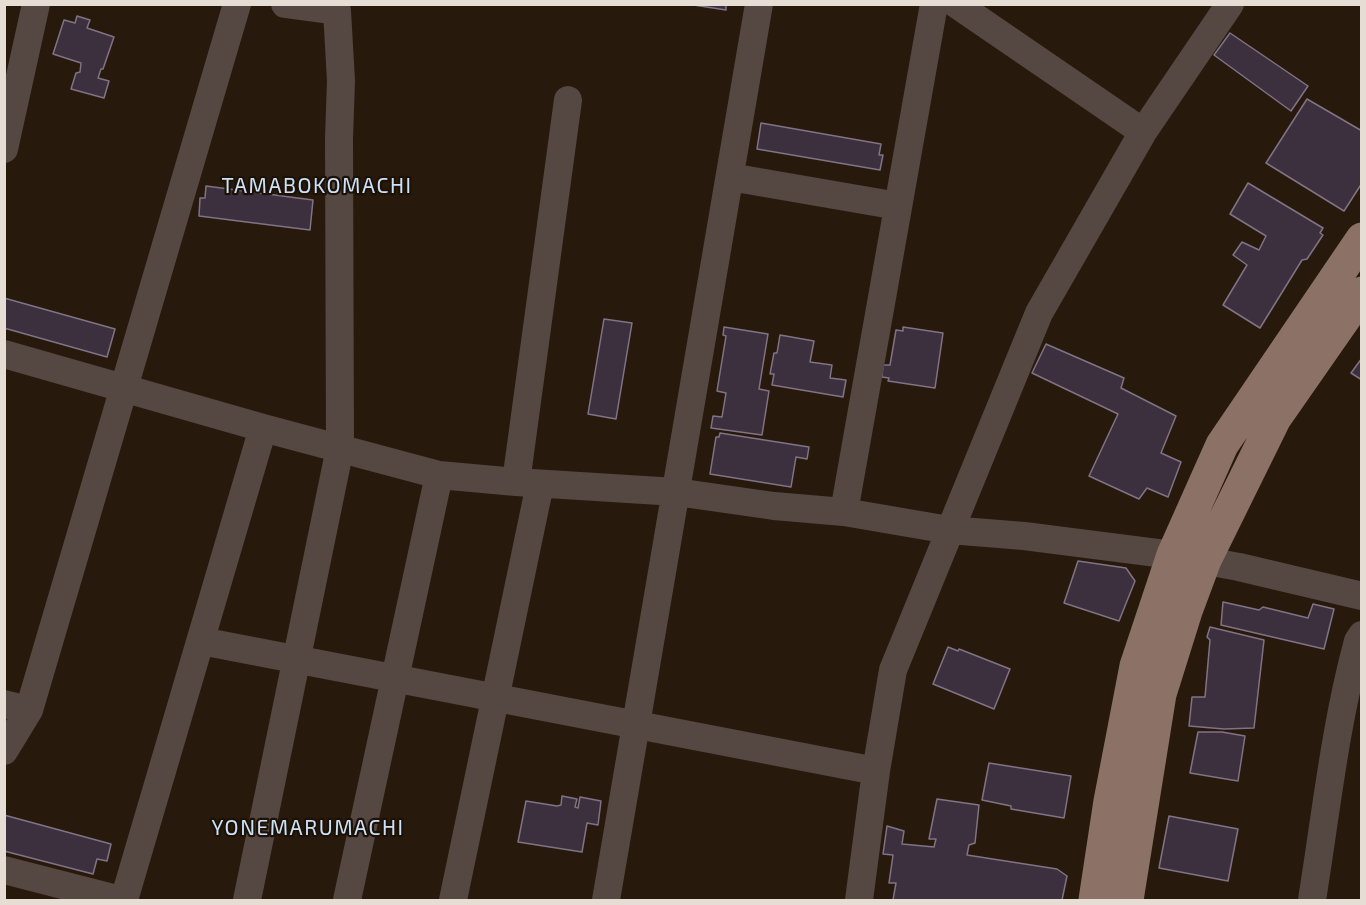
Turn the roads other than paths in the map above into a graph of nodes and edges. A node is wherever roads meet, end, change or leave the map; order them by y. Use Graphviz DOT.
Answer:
graph roads {
  1 [pos="36,4"];
  2 [pos="237,4"];
  3 [pos="285,4"];
  4 [pos="759,4"];
  5 [pos="934,4"];
  6 [pos="956,4"];
  7 [pos="1230,4"];
  8 [pos="568,100"];
  9 [pos="1143,132"];
  10 [pos="4,149"];
  11 [pos="730,177"];
  12 [pos="898,206"];
  13 [pos="1362,238"];
  14 [pos="1362,293"];
  15 [pos="4,354"];
  16 [pos="124,388"];
  17 [pos="263,428"];
  18 [pos="340,448"];
  19 [pos="439,475"];
  20 [pos="528,483"];
  21 [pos="676,492"];
  22 [pos="844,512"];
  23 [pos="949,530"];
  24 [pos="1173,555"];
  25 [pos="1205,560"];
  26 [pos="1362,596"];
  27 [pos="1362,635"];
  28 [pos="201,641"];
  29 [pos="296,660"];
  30 [pos="395,679"];
  31 [pos="495,698"];
  32 [pos="17,707"];
  33 [pos="636,725"];
  34 [pos="4,751"];
  35 [pos="876,771"];
  36 [pos="4,870"];
  37 [pos="122,900"];
  38 [pos="247,900"];
  39 [pos="346,900"];
  40 [pos="453,900"];
  41 [pos="606,900"];
  42 [pos="859,900"];
  43 [pos="1095,900"];
  44 [pos="1127,900"];
  45 [pos="1312,900"];
  1 -- 10 [label="street"];
  2 -- 16 [label="street"];
  3 -- 18 [label="street"];
  4 -- 11 [label="street"];
  5 -- 12 [label="street"];
  6 -- 9 [label="street"];
  7 -- 9 [label="street"];
  8 -- 20 [label="street"];
  9 -- 23 [label="street"];
  11 -- 12 [label="street"];
  11 -- 21 [label="street"];
  12 -- 22 [label="street"];
  13 -- 24 [label="main road"];
  14 -- 25 [label="main road"];
  15 -- 16 [label="street"];
  16 -- 17 [label="street"];
  16 -- 32 [label="street"];
  17 -- 18 [label="street"];
  17 -- 28 [label="street"];
  18 -- 19 [label="street"];
  18 -- 29 [label="street"];
  19 -- 20 [label="street"];
  19 -- 30 [label="street"];
  20 -- 21 [label="street"];
  20 -- 31 [label="street"];
  21 -- 22 [label="street"];
  21 -- 33 [label="street"];
  22 -- 23 [label="street"];
  23 -- 24 [label="street"];
  23 -- 35 [label="street"];
  24 -- 25 [label="street"];
  24 -- 43 [label="main road"];
  25 -- 26 [label="street"];
  25 -- 44 [label="main road"];
  27 -- 45 [label="street"];
  28 -- 29 [label="street"];
  28 -- 37 [label="street"];
  29 -- 30 [label="street"];
  29 -- 38 [label="street"];
  30 -- 31 [label="street"];
  30 -- 39 [label="street"];
  31 -- 33 [label="street"];
  31 -- 40 [label="street"];
  32 -- 34 [label="street"];
  33 -- 35 [label="street"];
  33 -- 41 [label="street"];
  35 -- 42 [label="street"];
  36 -- 37 [label="street"];
}
